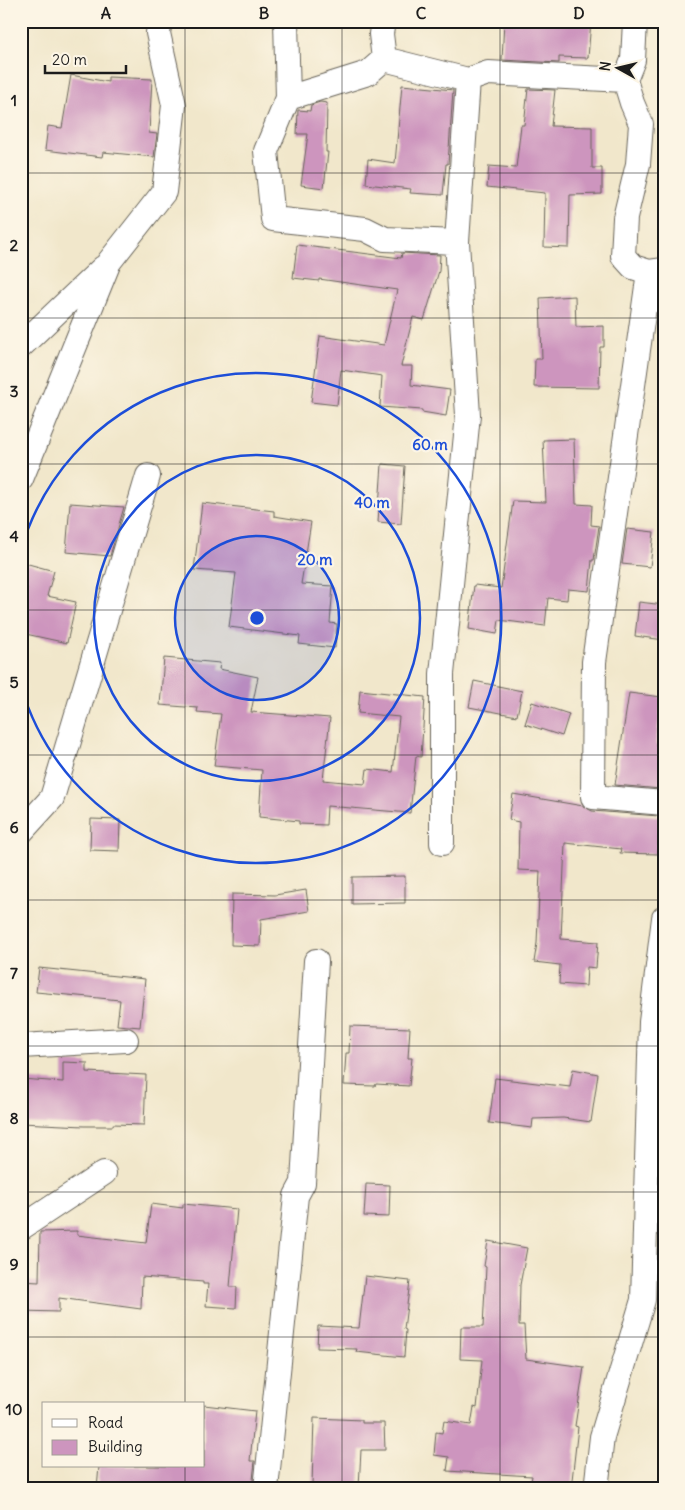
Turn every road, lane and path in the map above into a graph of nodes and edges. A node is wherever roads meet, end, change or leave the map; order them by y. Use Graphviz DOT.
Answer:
graph roads {
  1 [pos="160,21"];
  2 [pos="286,21"];
  3 [pos="384,21"];
  4 [pos="635,21"];
  5 [pos="384,59"];
  6 [pos="468,80"];
  7 [pos="625,80"];
  8 [pos="288,98"];
  9 [pos="457,242"];
  10 [pos="109,262"];
  11 [pos="656,271"];
  12 [pos="664,303"];
  13 [pos="21,346"];
  14 [pos="148,476"];
  15 [pos="21,479"];
  16 [pos="664,803"];
  17 [pos="21,832"];
  18 [pos="442,843"];
  19 [pos="664,918"];
  20 [pos="316,960"];
  21 [pos="658,1023"];
  22 [pos="126,1040"];
  23 [pos="21,1046"];
  24 [pos="104,1173"];
  25 [pos="21,1228"];
  26 [pos="266,1489"];
  27 [pos="596,1489"];
  1 -- 10 [label="street"];
  2 -- 8 [label="street"];
  3 -- 5 [label="street"];
  4 -- 7 [label="street"];
  5 -- 6 [label="street"];
  5 -- 8 [label="street"];
  6 -- 7 [label="street"];
  6 -- 9 [label="street"];
  7 -- 11 [label="street"];
  8 -- 9 [label="street"];
  9 -- 18 [label="street"];
  10 -- 13 [label="street"];
  10 -- 15 [label="street"];
  11 -- 12 [label="street"];
  11 -- 16 [label="street"];
  14 -- 17 [label="street"];
  19 -- 21 [label="street"];
  20 -- 26 [label="street"];
  21 -- 27 [label="street"];
  22 -- 23 [label="street"];
  24 -- 25 [label="street"];
}
